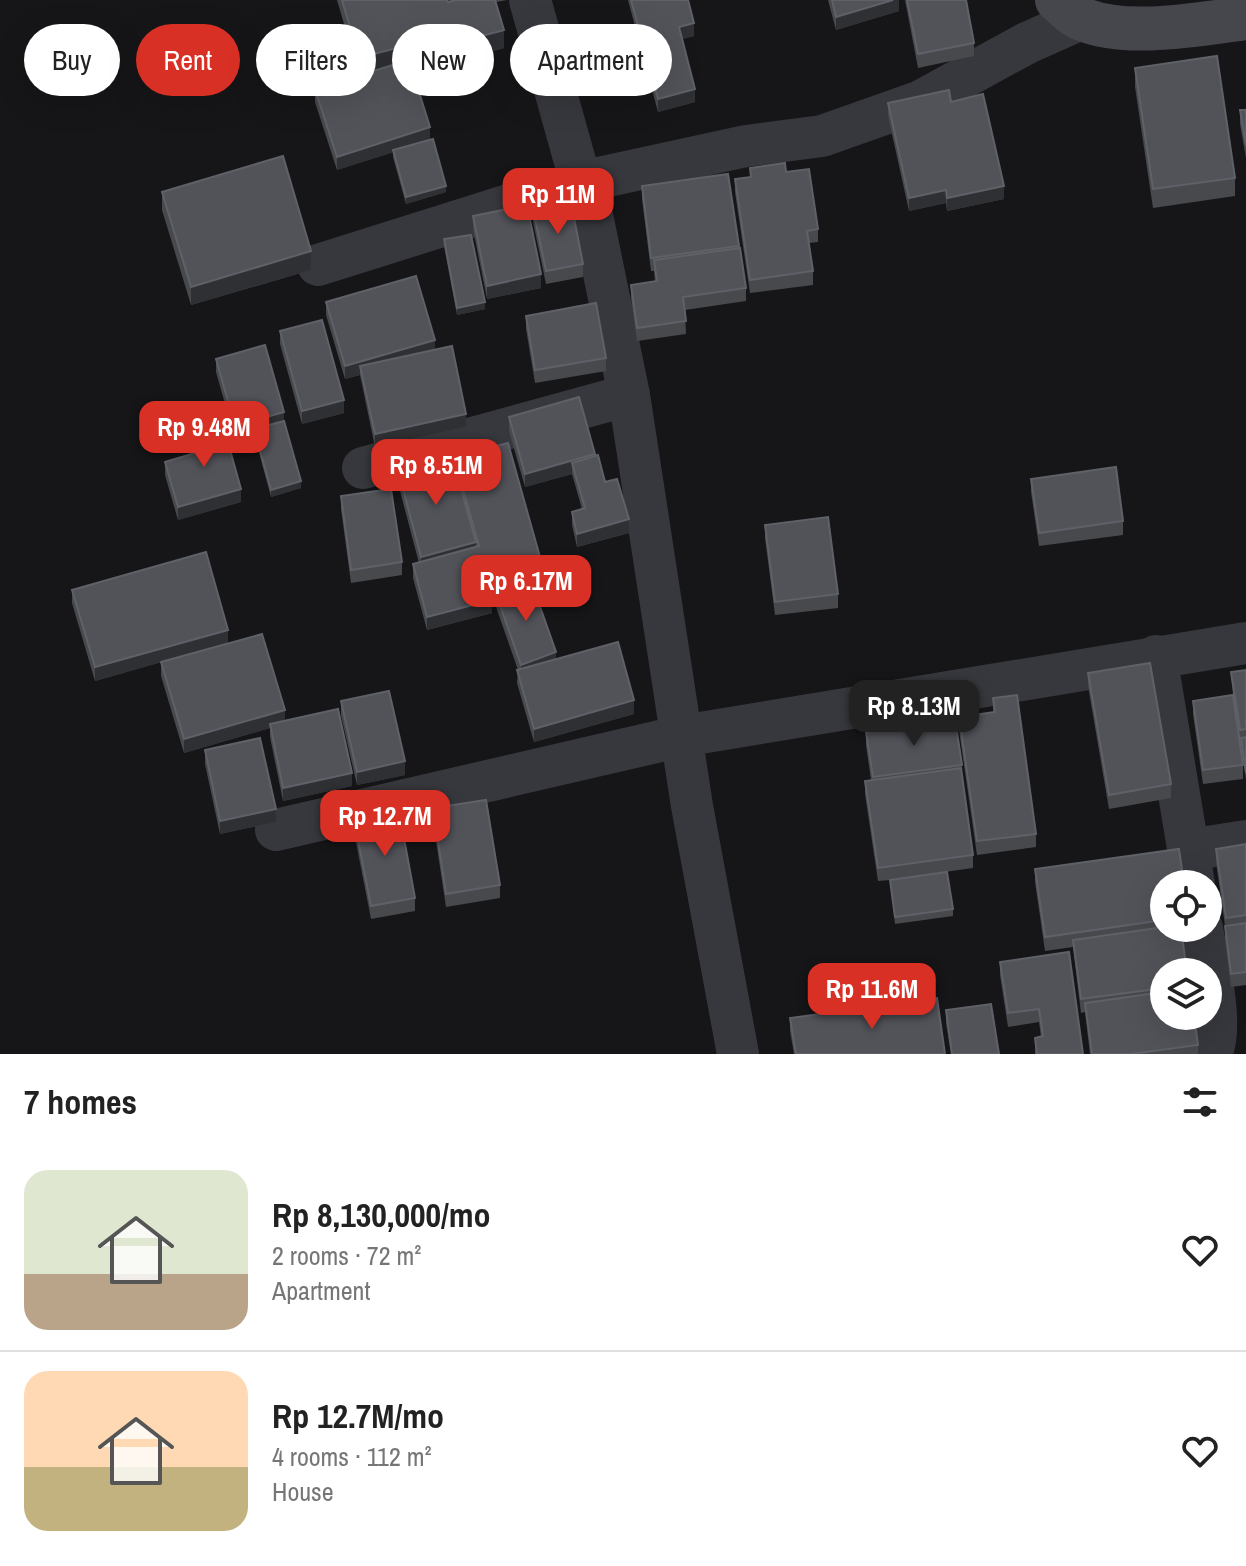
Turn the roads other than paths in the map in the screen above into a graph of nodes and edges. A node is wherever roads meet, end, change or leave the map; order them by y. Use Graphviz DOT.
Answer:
graph roads {
  1 [pos="530,0"];
  2 [pos="1069,10"];
  3 [pos="1246,18"];
  4 [pos="583,182"];
  5 [pos="318,265"];
  6 [pos="629,395"];
  7 [pos="363,468"];
  8 [pos="1246,643"];
  9 [pos="1156,656"];
  10 [pos="682,736"];
  11 [pos="276,830"];
  12 [pos="1246,841"];
  13 [pos="1192,867"];
  14 [pos="1204,942"];
  15 [pos="738,1054"];
  16 [pos="1211,1054"];
  1 -- 4 [label="street"];
  2 -- 3 [label="main road"];
  2 -- 4 [label="street"];
  4 -- 5 [label="street"];
  4 -- 6 [label="street"];
  6 -- 7 [label="street"];
  6 -- 10 [label="street"];
  8 -- 9 [label="street"];
  9 -- 10 [label="street"];
  9 -- 13 [label="street"];
  10 -- 11 [label="street"];
  10 -- 15 [label="street"];
  12 -- 13 [label="street"];
  14 -- 16 [label="street"];
}
